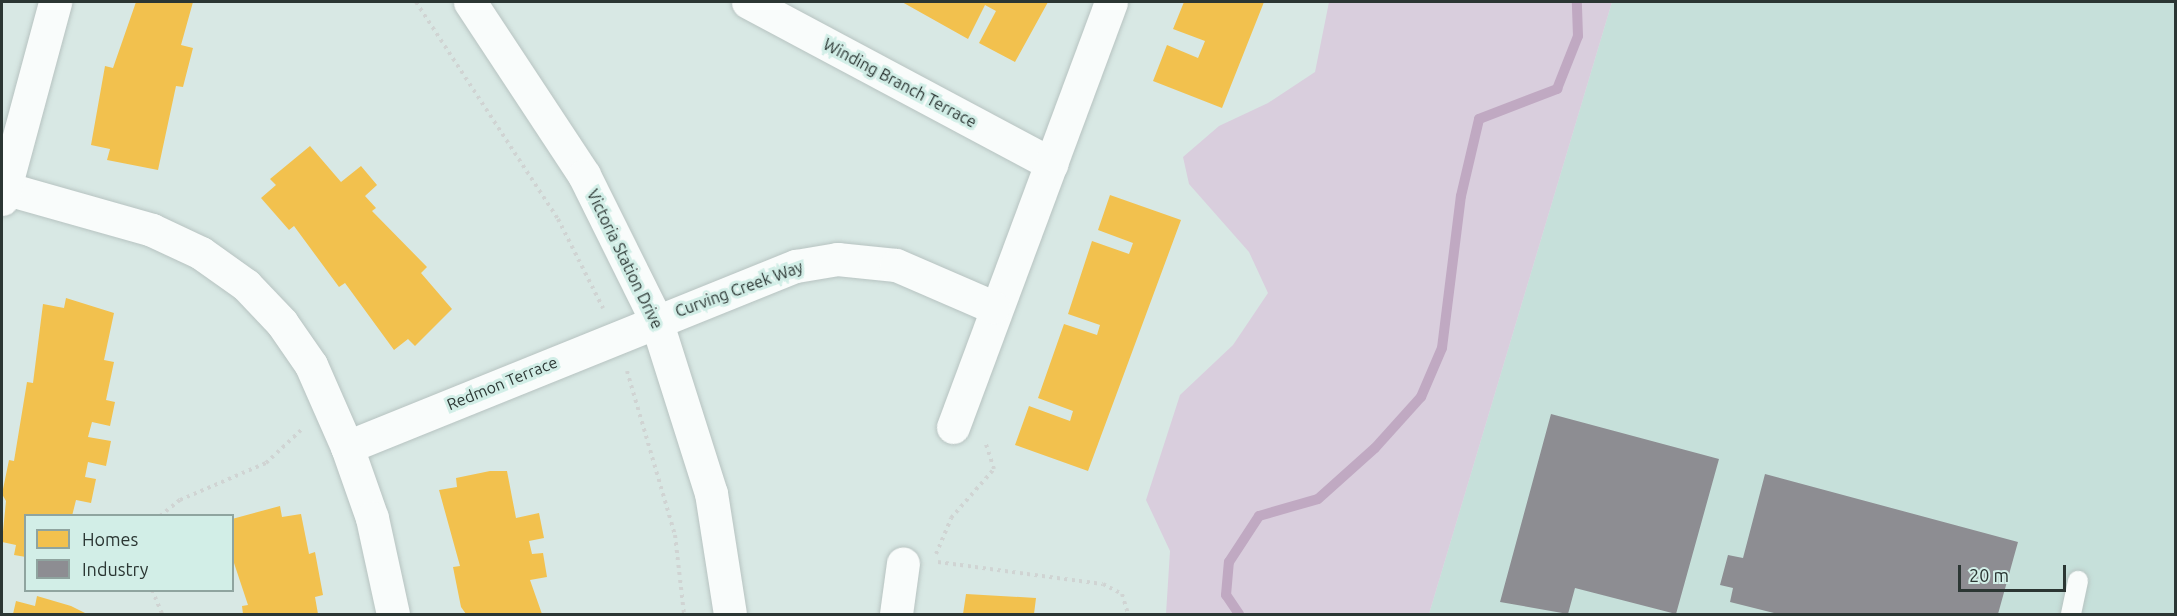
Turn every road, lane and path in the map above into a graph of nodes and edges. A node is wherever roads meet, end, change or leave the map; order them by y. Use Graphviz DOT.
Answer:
graph roads {
  1 [pos="55,2"];
  2 [pos="416,2"];
  3 [pos="470,2"];
  4 [pos="748,2"];
  5 [pos="1111,2"];
  6 [pos="1052,164"];
  7 [pos="3,193"];
  8 [pos="993,307"];
  9 [pos="656,320"];
  10 [pos="615,337"];
  11 [pos="333,411"];
  12 [pos="954,422"];
  13 [pos="347,447"];
  14 [pos="162,514"];
  15 [pos="903,563"];
  16 [pos="2078,581"];
  17 [pos="152,592"];
  18 [pos="162,615"];
  19 [pos="393,615"];
  20 [pos="684,615"];
  21 [pos="730,615"];
  22 [pos="896,615"];
  23 [pos="1128,615"];
  24 [pos="2071,615"];
  1 -- 7 [label="street"];
  2 -- 10 [label="path"];
  3 -- 9 [label="street, Victoria Station Drive"];
  4 -- 6 [label="street, Winding Branch Terrace"];
  5 -- 6 [label="street"];
  6 -- 8 [label="street"];
  7 -- 11 [label="street"];
  8 -- 9 [label="street, Curving Creek Way"];
  8 -- 12 [label="street"];
  9 -- 10 [label="street, Redmon Terrace"];
  9 -- 21 [label="street, Victoria Station Drive"];
  10 -- 13 [label="street, Redmon Terrace"];
  10 -- 20 [label="path"];
  11 -- 13 [label="street"];
  11 -- 14 [label="path"];
  12 -- 23 [label="path"];
  13 -- 19 [label="street"];
  15 -- 22 [label="street"];
  16 -- 24 [label="lane"];
  17 -- 18 [label="path"];
}
